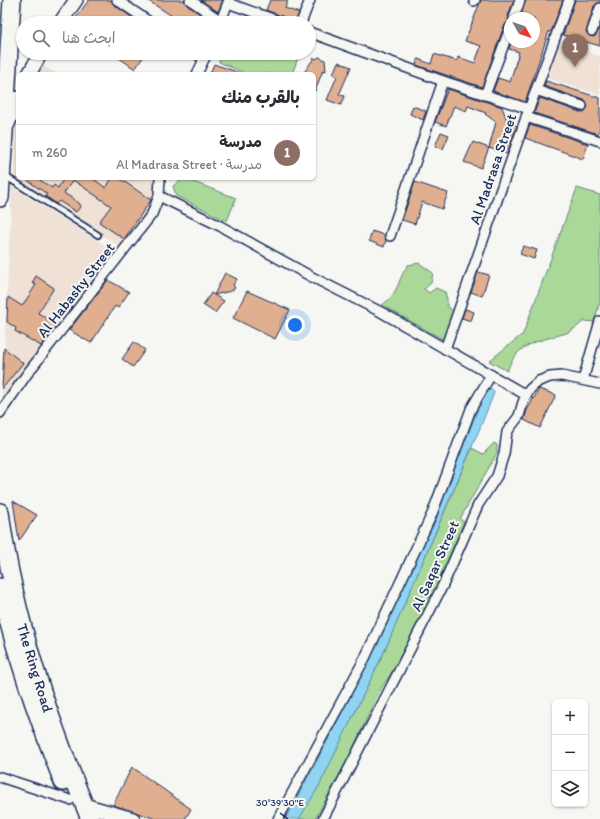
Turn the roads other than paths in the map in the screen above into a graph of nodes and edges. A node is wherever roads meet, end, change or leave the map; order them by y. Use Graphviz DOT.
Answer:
graph roads {
  1 [pos="0,0"];
  2 [pos="12,0"];
  3 [pos="76,0"];
  4 [pos="117,0"];
  5 [pos="190,0"];
  6 [pos="310,0"];
  7 [pos="520,0"];
  8 [pos="569,0"];
  9 [pos="229,1"];
  10 [pos="600,8"];
  11 [pos="0,10"];
  12 [pos="516,12"];
  13 [pos="65,16"];
  14 [pos="141,16"];
  15 [pos="213,16"];
  16 [pos="223,16"];
  17 [pos="266,16"];
  18 [pos="304,16"];
  19 [pos="592,31"];
  20 [pos="316,35"];
  21 [pos="504,44"];
  22 [pos="37,60"];
  23 [pos="204,60"];
  24 [pos="30,72"];
  25 [pos="198,72"];
  26 [pos="443,81"];
  27 [pos="536,90"];
  28 [pos="485,95"];
  29 [pos="16,103"];
  30 [pos="582,106"];
  31 [pos="528,113"];
  32 [pos="4,135"];
  33 [pos="600,140"];
  34 [pos="2,174"];
  35 [pos="160,180"];
  36 [pos="159,196"];
  37 [pos="0,198"];
  38 [pos="98,235"];
  39 [pos="390,236"];
  40 [pos="600,322"];
  41 [pos="445,349"];
  42 [pos="596,351"];
  43 [pos="491,375"];
  44 [pos="584,380"];
  45 [pos="600,384"];
  46 [pos="526,395"];
  47 [pos="0,413"];
  48 [pos="0,512"];
  49 [pos="0,584"];
  50 [pos="0,777"];
  51 [pos="80,811"];
  52 [pos="133,819"];
  53 [pos="278,819"];
  54 [pos="322,819"];
  1 -- 11 [label="highway"];
  2 -- 32 [label="highway"];
  3 -- 13 [label="main road"];
  4 -- 14 [label="street"];
  5 -- 15 [label="street"];
  6 -- 18 [label="street"];
  7 -- 12 [label="street"];
  8 -- 27 [label="street, Al Madrasa Street"];
  9 -- 16 [label="street"];
  9 -- 17 [label="street"];
  10 -- 19 [label="street"];
  20 -- 26 [label="street"];
  21 -- 28 [label="street"];
  22 -- 24 [label="main road"];
  23 -- 25 [label="street"];
  26 -- 28 [label="street"];
  26 -- 39 [label="street"];
  27 -- 30 [label="street"];
  27 -- 31 [label="street, Al Madrasa Street"];
  28 -- 31 [label="street"];
  29 -- 32 [label="main road"];
  31 -- 33 [label="street"];
  31 -- 41 [label="street, Al Madrasa Street"];
  32 -- 34 [label="highway"];
  34 -- 37 [label="highway"];
  34 -- 38 [label="lane"];
  35 -- 36 [label="street, Al Habashy Street"];
  36 -- 41 [label="street"];
  36 -- 47 [label="street, Al Habashy Street"];
  40 -- 42 [label="street"];
  41 -- 43 [label="street"];
  42 -- 44 [label="street"];
  43 -- 46 [label="street"];
  43 -- 53 [label="street"];
  44 -- 45 [label="street, Al Saqar Street"];
  44 -- 46 [label="street, Al Saqar Street"];
  46 -- 54 [label="street, Al Saqar Street"];
  48 -- 51 [label="highway, The Ring Road"];
  49 -- 51 [label="highway, The Ring Road"];
  50 -- 51 [label="street"];
  51 -- 52 [label="main road"];
}
